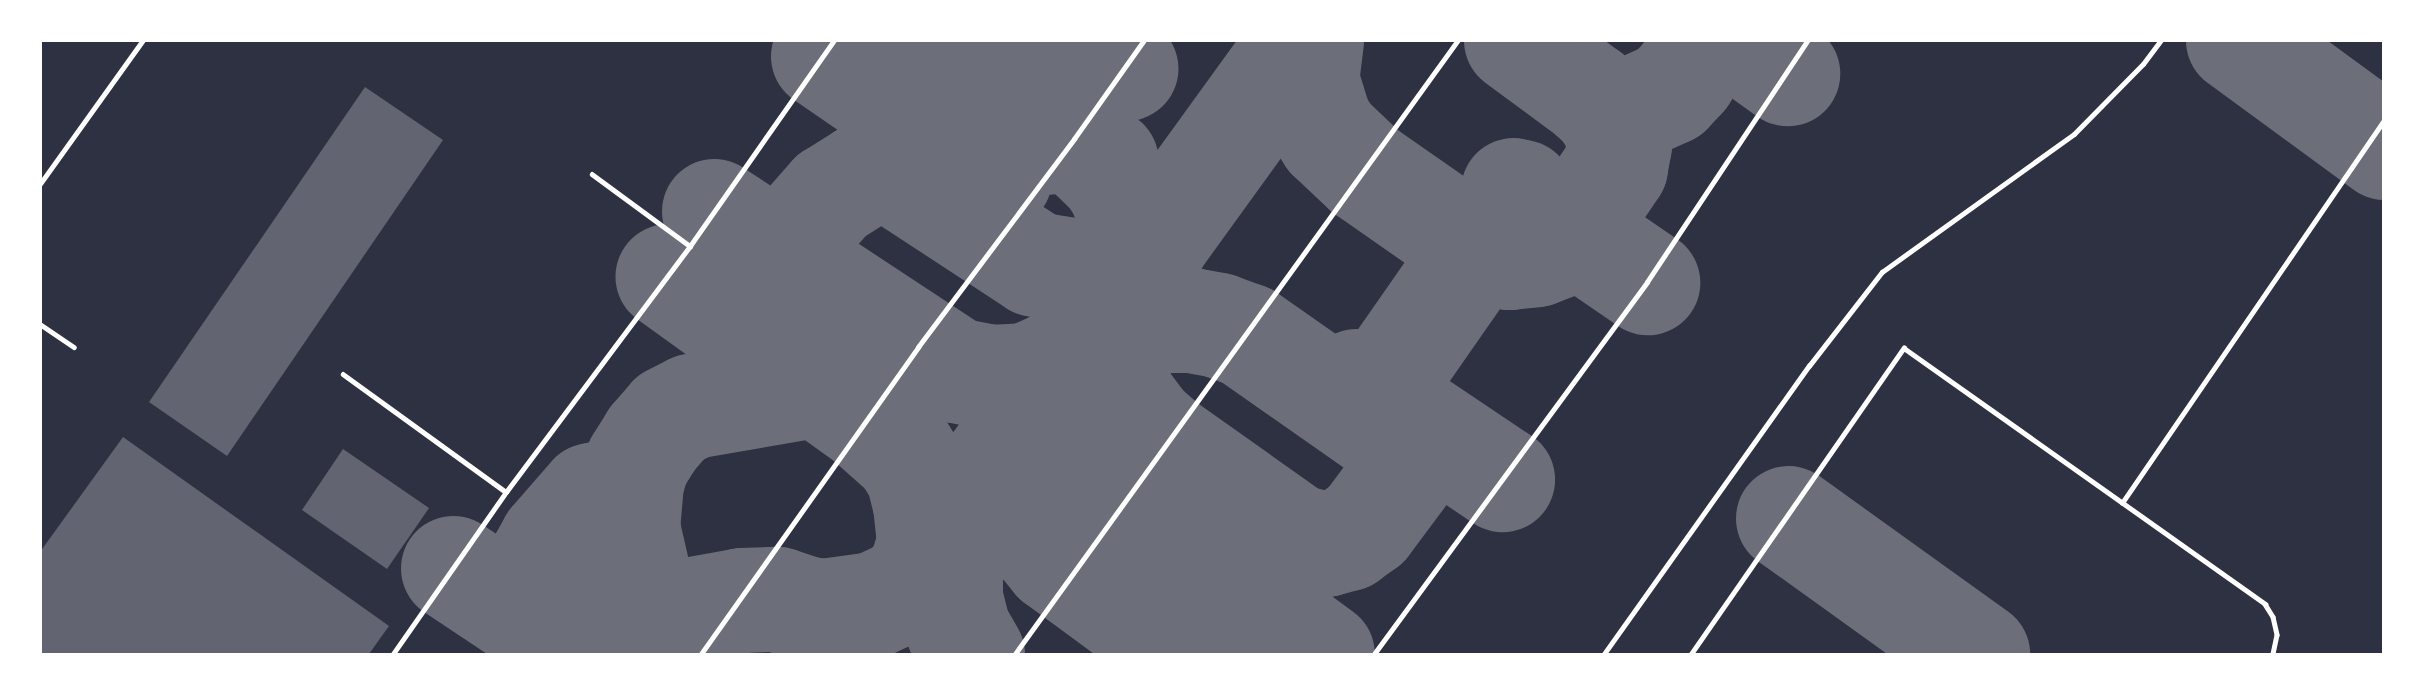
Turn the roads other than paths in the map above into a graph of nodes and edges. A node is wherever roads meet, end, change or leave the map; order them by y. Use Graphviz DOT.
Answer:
graph roads {
  1 [pos="143,40"];
  2 [pos="834,40"];
  3 [pos="1144,40"];
  4 [pos="1458,40"];
  5 [pos="1808,40"];
  6 [pos="2161,40"];
  7 [pos="2384,121"];
  8 [pos="592,174"];
  9 [pos="40,184"];
  10 [pos="690,246"];
  11 [pos="40,324"];
  12 [pos="74,347"];
  13 [pos="344,374"];
  14 [pos="506,492"];
  15 [pos="2122,503"];
  16 [pos="393,654"];
  17 [pos="701,654"];
  18 [pos="1015,654"];
  19 [pos="1374,654"];
  20 [pos="1604,654"];
  21 [pos="1691,654"];
  22 [pos="2273,654"];
  1 -- 9 [label="lane"];
  2 -- 10 [label="lane"];
  3 -- 17 [label="lane"];
  4 -- 18 [label="lane"];
  5 -- 19 [label="lane"];
  6 -- 20 [label="lane"];
  7 -- 15 [label="lane"];
  8 -- 10 [label="lane"];
  10 -- 14 [label="lane"];
  11 -- 12 [label="lane"];
  13 -- 14 [label="lane"];
  14 -- 16 [label="lane"];
  15 -- 21 [label="lane"];
  15 -- 22 [label="lane"];
}
